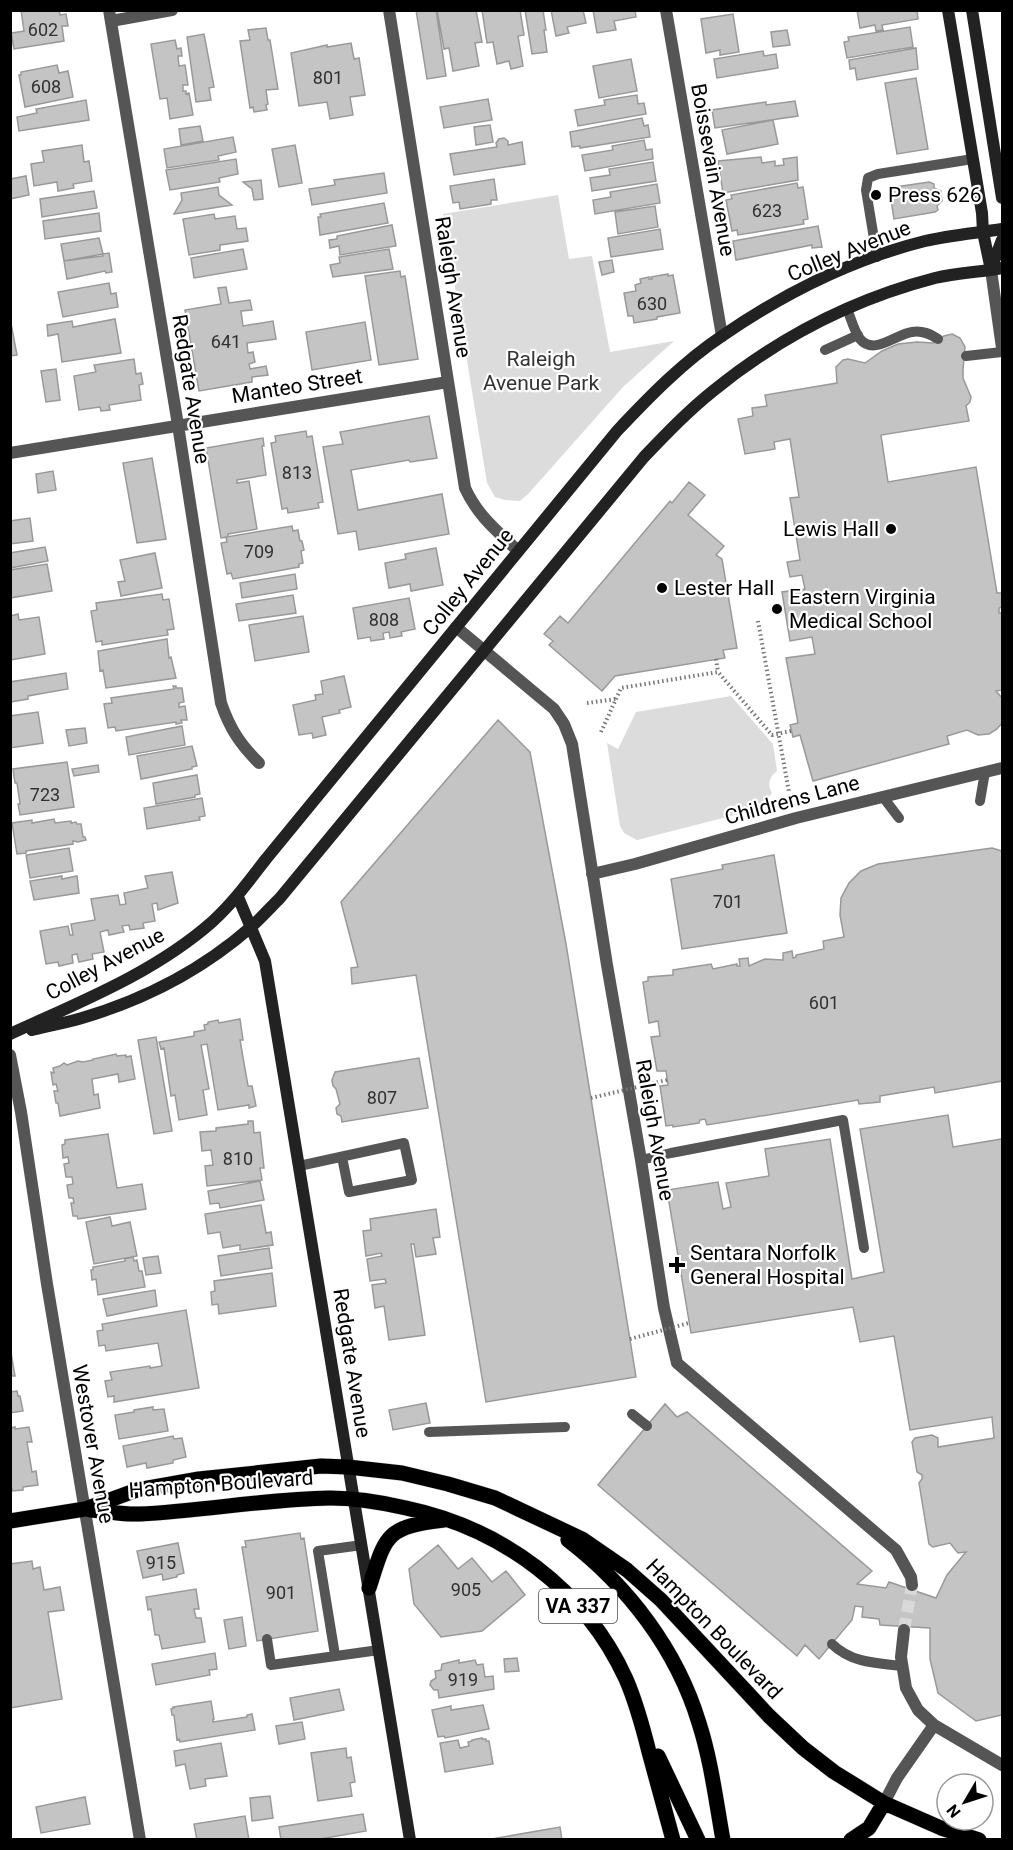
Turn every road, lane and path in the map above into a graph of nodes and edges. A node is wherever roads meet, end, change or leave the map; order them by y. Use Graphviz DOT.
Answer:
graph roads {
  1 [pos="172,10"];
  2 [pos="389,10"];
  3 [pos="666,10"];
  4 [pos="948,10"];
  5 [pos="972,10"];
  6 [pos="110,16"];
  7 [pos="973,159"];
  8 [pos="1002,198"];
  9 [pos="1002,229"];
  10 [pos="983,232"];
  11 [pos="1002,240"];
  12 [pos="877,257"];
  13 [pos="997,269"];
  14 [pos="847,309"];
  15 [pos="858,335"];
  16 [pos="722,336"];
  17 [pos="938,339"];
  18 [pos="825,350"];
  19 [pos="1002,350"];
  20 [pos="966,356"];
  21 [pos="448,382"];
  22 [pos="178,424"];
  23 [pos="10,453"];
  24 [pos="518,551"];
  25 [pos="758,621"];
  26 [pos="456,627"];
  27 [pos="484,651"];
  28 [pos="716,659"];
  29 [pos="718,672"];
  30 [pos="616,699"];
  31 [pos="587,703"];
  32 [pos="791,731"];
  33 [pos="601,732"];
  34 [pos="778,733"];
  35 [pos="259,764"];
  36 [pos="1002,768"];
  37 [pos="986,772"];
  38 [pos="789,792"];
  39 [pos="883,796"];
  40 [pos="980,801"];
  41 [pos="899,818"];
  42 [pos="592,874"];
  43 [pos="238,897"];
  44 [pos="251,927"];
  45 [pos="10,1034"];
  46 [pos="10,1055"];
  47 [pos="668,1080"];
  48 [pos="591,1098"];
  49 [pos="342,1157"];
  50 [pos="641,1160"];
  51 [pos="299,1166"];
  52 [pos="864,1248"];
  53 [pos="689,1323"];
  54 [pos="630,1339"];
  55 [pos="632,1414"];
  56 [pos="647,1426"];
  57 [pos="565,1427"];
  58 [pos="429,1432"];
  59 [pos="348,1467"];
  60 [pos="354,1498"];
  61 [pos="85,1509"];
  62 [pos="539,1518"];
  63 [pos="448,1519"];
  64 [pos="10,1521"];
  65 [pos="362,1545"];
  66 [pos="318,1551"];
  67 [pos="306,1553"];
  68 [pos="912,1585"];
  69 [pos="369,1588"];
  70 [pos="904,1630"];
  71 [pos="267,1639"];
  72 [pos="832,1644"];
  73 [pos="379,1650"];
  74 [pos="335,1655"];
  75 [pos="902,1666"];
  76 [pos="641,1721"];
  77 [pos="934,1725"];
  78 [pos="1002,1765"];
  79 [pos="884,1803"];
  80 [pos="140,1839"];
  81 [pos="410,1839"];
  82 [pos="673,1839"];
  83 [pos="698,1839"];
  84 [pos="723,1839"];
  85 [pos="851,1839"];
  86 [pos="979,1839"];
  1 -- 6 [label="street"];
  2 -- 21 [label="street, Raleigh Avenue"];
  3 -- 16 [label="street, Boissevain Avenue"];
  4 -- 7 [label="main road"];
  5 -- 8 [label="main road"];
  6 -- 22 [label="street, Redgate Avenue"];
  7 -- 10 [label="main road"];
  7 -- 12 [label="lane"];
  9 -- 10 [label="main road, Colley Avenue"];
  10 -- 12 [label="main road, Colley Avenue"];
  10 -- 13 [label="main road"];
  11 -- 13 [label="main road"];
  12 -- 16 [label="main road, Colley Avenue"];
  13 -- 14 [label="main road, Colley Avenue"];
  13 -- 19 [label="street"];
  14 -- 15 [label="lane"];
  14 -- 27 [label="main road, Colley Avenue"];
  15 -- 17 [label="lane"];
  15 -- 18 [label="lane"];
  16 -- 24 [label="main road, Colley Avenue"];
  19 -- 20 [label="lane"];
  21 -- 22 [label="street, Manteo Street"];
  21 -- 24 [label="street, Raleigh Avenue"];
  22 -- 23 [label="street, Manteo Street"];
  22 -- 35 [label="street, Redgate Avenue"];
  24 -- 26 [label="main road, Colley Avenue"];
  25 -- 34 [label="path"];
  26 -- 27 [label="street, Raleigh Avenue"];
  26 -- 43 [label="main road, Colley Avenue"];
  27 -- 42 [label="street, Raleigh Avenue"];
  27 -- 44 [label="main road, Colley Avenue"];
  28 -- 29 [label="path"];
  29 -- 30 [label="path"];
  29 -- 34 [label="path"];
  30 -- 31 [label="path"];
  30 -- 33 [label="path"];
  32 -- 34 [label="path"];
  34 -- 38 [label="path"];
  36 -- 37 [label="street, Childrens Lane"];
  37 -- 39 [label="street, Childrens Lane"];
  37 -- 40 [label="lane"];
  39 -- 41 [label="lane"];
  39 -- 42 [label="street, Childrens Lane"];
  42 -- 50 [label="street, Raleigh Avenue"];
  43 -- 44 [label="main road, Redgate Avenue"];
  43 -- 45 [label="main road, Colley Avenue"];
  44 -- 45 [label="main road, Colley Avenue"];
  44 -- 51 [label="main road, Redgate Avenue"];
  46 -- 61 [label="street, Westover Avenue"];
  47 -- 48 [label="path, bridge"];
  49 -- 49 [label="lane"];
  49 -- 51 [label="lane"];
  50 -- 52 [label="lane"];
  50 -- 68 [label="street, Raleigh Avenue"];
  51 -- 59 [label="main road, Redgate Avenue"];
  53 -- 54 [label="path, bridge"];
  55 -- 56 [label="lane"];
  57 -- 58 [label="lane"];
  59 -- 60 [label="main road, Redgate Avenue"];
  59 -- 61 [label="main road, Hampton Boulevard / VA 337"];
  59 -- 62 [label="main road, Hampton Boulevard / VA 337"];
  60 -- 61 [label="main road, Hampton Boulevard / VA 337"];
  60 -- 63 [label="main road, Hampton Boulevard / VA 337"];
  60 -- 65 [label="main road, Redgate Avenue"];
  61 -- 64 [label="main road, Hampton Boulevard / VA 337"];
  61 -- 80 [label="street, Westover Avenue"];
  62 -- 79 [label="main road, Hampton Boulevard / VA 337"];
  62 -- 84 [label="main road"];
  63 -- 69 [label="main road"];
  63 -- 76 [label="main road, Hampton Boulevard / VA 337"];
  65 -- 66 [label="lane"];
  65 -- 69 [label="main road, Redgate Avenue"];
  66 -- 67 [label="lane"];
  66 -- 74 [label="lane"];
  69 -- 73 [label="main road, Redgate Avenue"];
  70 -- 75 [label="street"];
  71 -- 74 [label="lane"];
  72 -- 75 [label="lane"];
  73 -- 74 [label="lane"];
  73 -- 81 [label="main road, Redgate Avenue"];
  75 -- 77 [label="street"];
  76 -- 82 [label="main road, Hampton Boulevard / VA 337"];
  76 -- 83 [label="main road"];
  77 -- 78 [label="street"];
  77 -- 79 [label="street"];
  79 -- 85 [label="main road"];
  79 -- 86 [label="main road, Hampton Boulevard / VA 337"];
}
